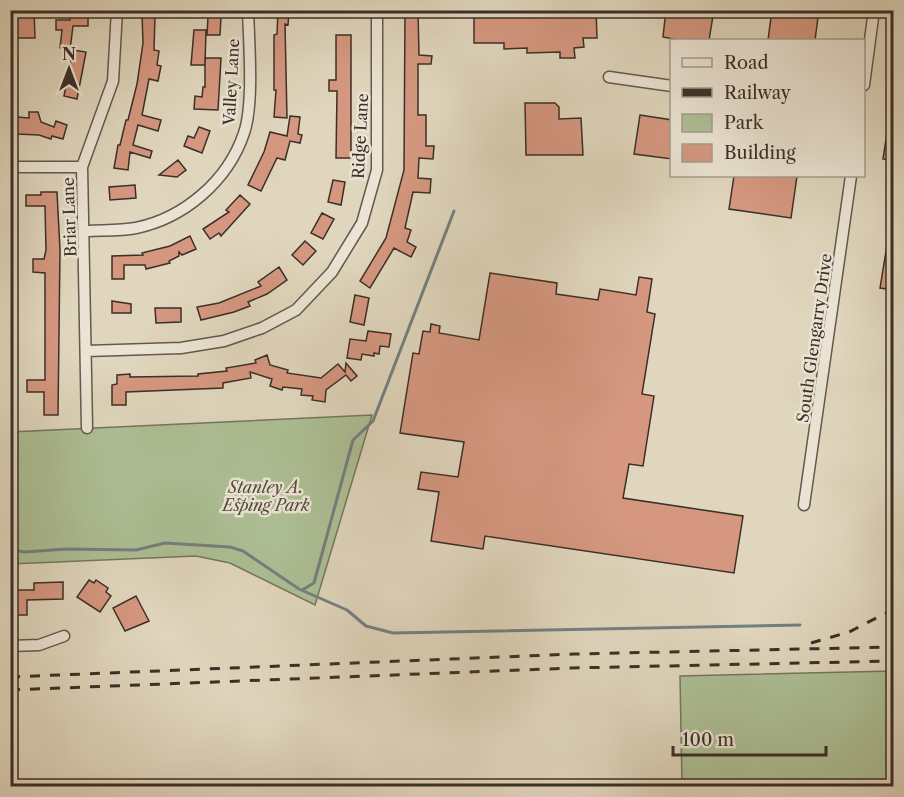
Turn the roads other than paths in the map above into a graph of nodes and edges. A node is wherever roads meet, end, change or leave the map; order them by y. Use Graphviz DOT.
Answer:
graph roads {
  1 [pos="117,10"];
  2 [pos="248,10"];
  3 [pos="377,10"];
  4 [pos="874,10"];
  5 [pos="609,77"];
  6 [pos="865,78"];
  7 [pos="670,86"];
  8 [pos="10,167"];
  9 [pos="82,167"];
  10 [pos="851,177"];
  11 [pos="86,231"];
  12 [pos="86,351"];
  13 [pos="87,428"];
  14 [pos="804,505"];
  15 [pos="64,636"];
  16 [pos="10,646"];
  1 -- 9 [label="street, Briar Lane"];
  2 -- 11 [label="street, Valley Lane"];
  3 -- 12 [label="street, Ridge Lane"];
  4 -- 6 [label="street"];
  5 -- 7 [label="street"];
  8 -- 9 [label="street"];
  9 -- 11 [label="street, Briar Lane"];
  10 -- 14 [label="street, South Glengarry Drive"];
  11 -- 12 [label="street, Briar Lane"];
  12 -- 13 [label="street, Briar Lane"];
  15 -- 16 [label="street"];
}
